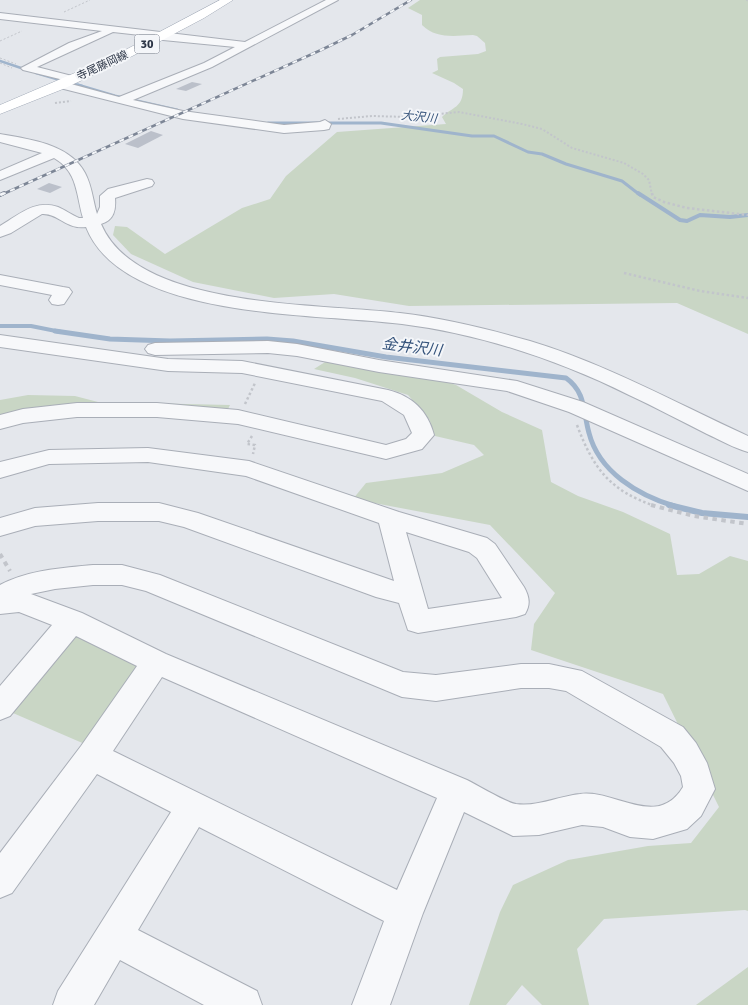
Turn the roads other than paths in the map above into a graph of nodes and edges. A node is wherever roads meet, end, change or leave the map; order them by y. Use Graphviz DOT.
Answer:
graph roads {
  1 [pos="228,0"];
  2 [pos="333,0"];
  3 [pos="289,9"];
  4 [pos="312,12"];
  5 [pos="0,16"];
  6 [pos="113,30"];
  7 [pos="165,36"];
  8 [pos="245,45"];
  9 [pos="66,82"];
  10 [pos="120,101"];
  11 [pos="0,110"];
  12 [pos="328,122"];
  13 [pos="0,138"];
  14 [pos="53,153"];
  15 [pos="1,175"];
  16 [pos="147,183"];
  17 [pos="90,222"];
  18 [pos="0,232"];
  19 [pos="0,280"];
  20 [pos="58,300"];
  21 [pos="10,342"];
  22 [pos="0,422"];
  23 [pos="748,444"];
  24 [pos="0,470"];
  25 [pos="748,483"];
  26 [pos="390,518"];
  27 [pos="0,527"];
  28 [pos="410,594"];
  29 [pos="0,597"];
  30 [pos="0,603"];
  31 [pos="72,621"];
  32 [pos="156,662"];
  33 [pos="0,707"];
  34 [pos="92,756"];
  35 [pos="456,791"];
  36 [pos="193,806"];
  37 [pos="0,881"];
  38 [pos="405,913"];
  39 [pos="115,936"];
  40 [pos="72,1005"];
  41 [pos="243,1005"];
  42 [pos="371,1005"];
  1 -- 7 [label="main road, 寺尾藤岡線 / 30"];
  2 -- 4 [label="street"];
  3 -- 4 [label="street"];
  4 -- 8 [label="street"];
  5 -- 6 [label="street"];
  6 -- 7 [label="street"];
  6 -- 9 [label="street"];
  7 -- 8 [label="street"];
  7 -- 9 [label="main road, 寺尾藤岡線 / 30"];
  8 -- 10 [label="street"];
  9 -- 10 [label="street"];
  9 -- 11 [label="main road, 寺尾藤岡線 / 30"];
  10 -- 12 [label="street"];
  13 -- 14 [label="street"];
  14 -- 15 [label="street"];
  14 -- 17 [label="street"];
  16 -- 17 [label="street"];
  17 -- 18 [label="street"];
  17 -- 23 [label="street"];
  19 -- 20 [label="street"];
  21 -- 22 [label="street"];
  21 -- 25 [label="street"];
  24 -- 26 [label="street"];
  26 -- 28 [label="street"];
  26 -- 28 [label="street"];
  27 -- 28 [label="street"];
  29 -- 35 [label="street"];
  30 -- 31 [label="street"];
  31 -- 32 [label="street"];
  31 -- 33 [label="street"];
  32 -- 34 [label="street"];
  32 -- 35 [label="street"];
  34 -- 36 [label="street"];
  34 -- 37 [label="street"];
  35 -- 38 [label="street"];
  36 -- 38 [label="street"];
  36 -- 39 [label="street"];
  38 -- 42 [label="street"];
  39 -- 40 [label="street"];
  39 -- 41 [label="street"];
}
